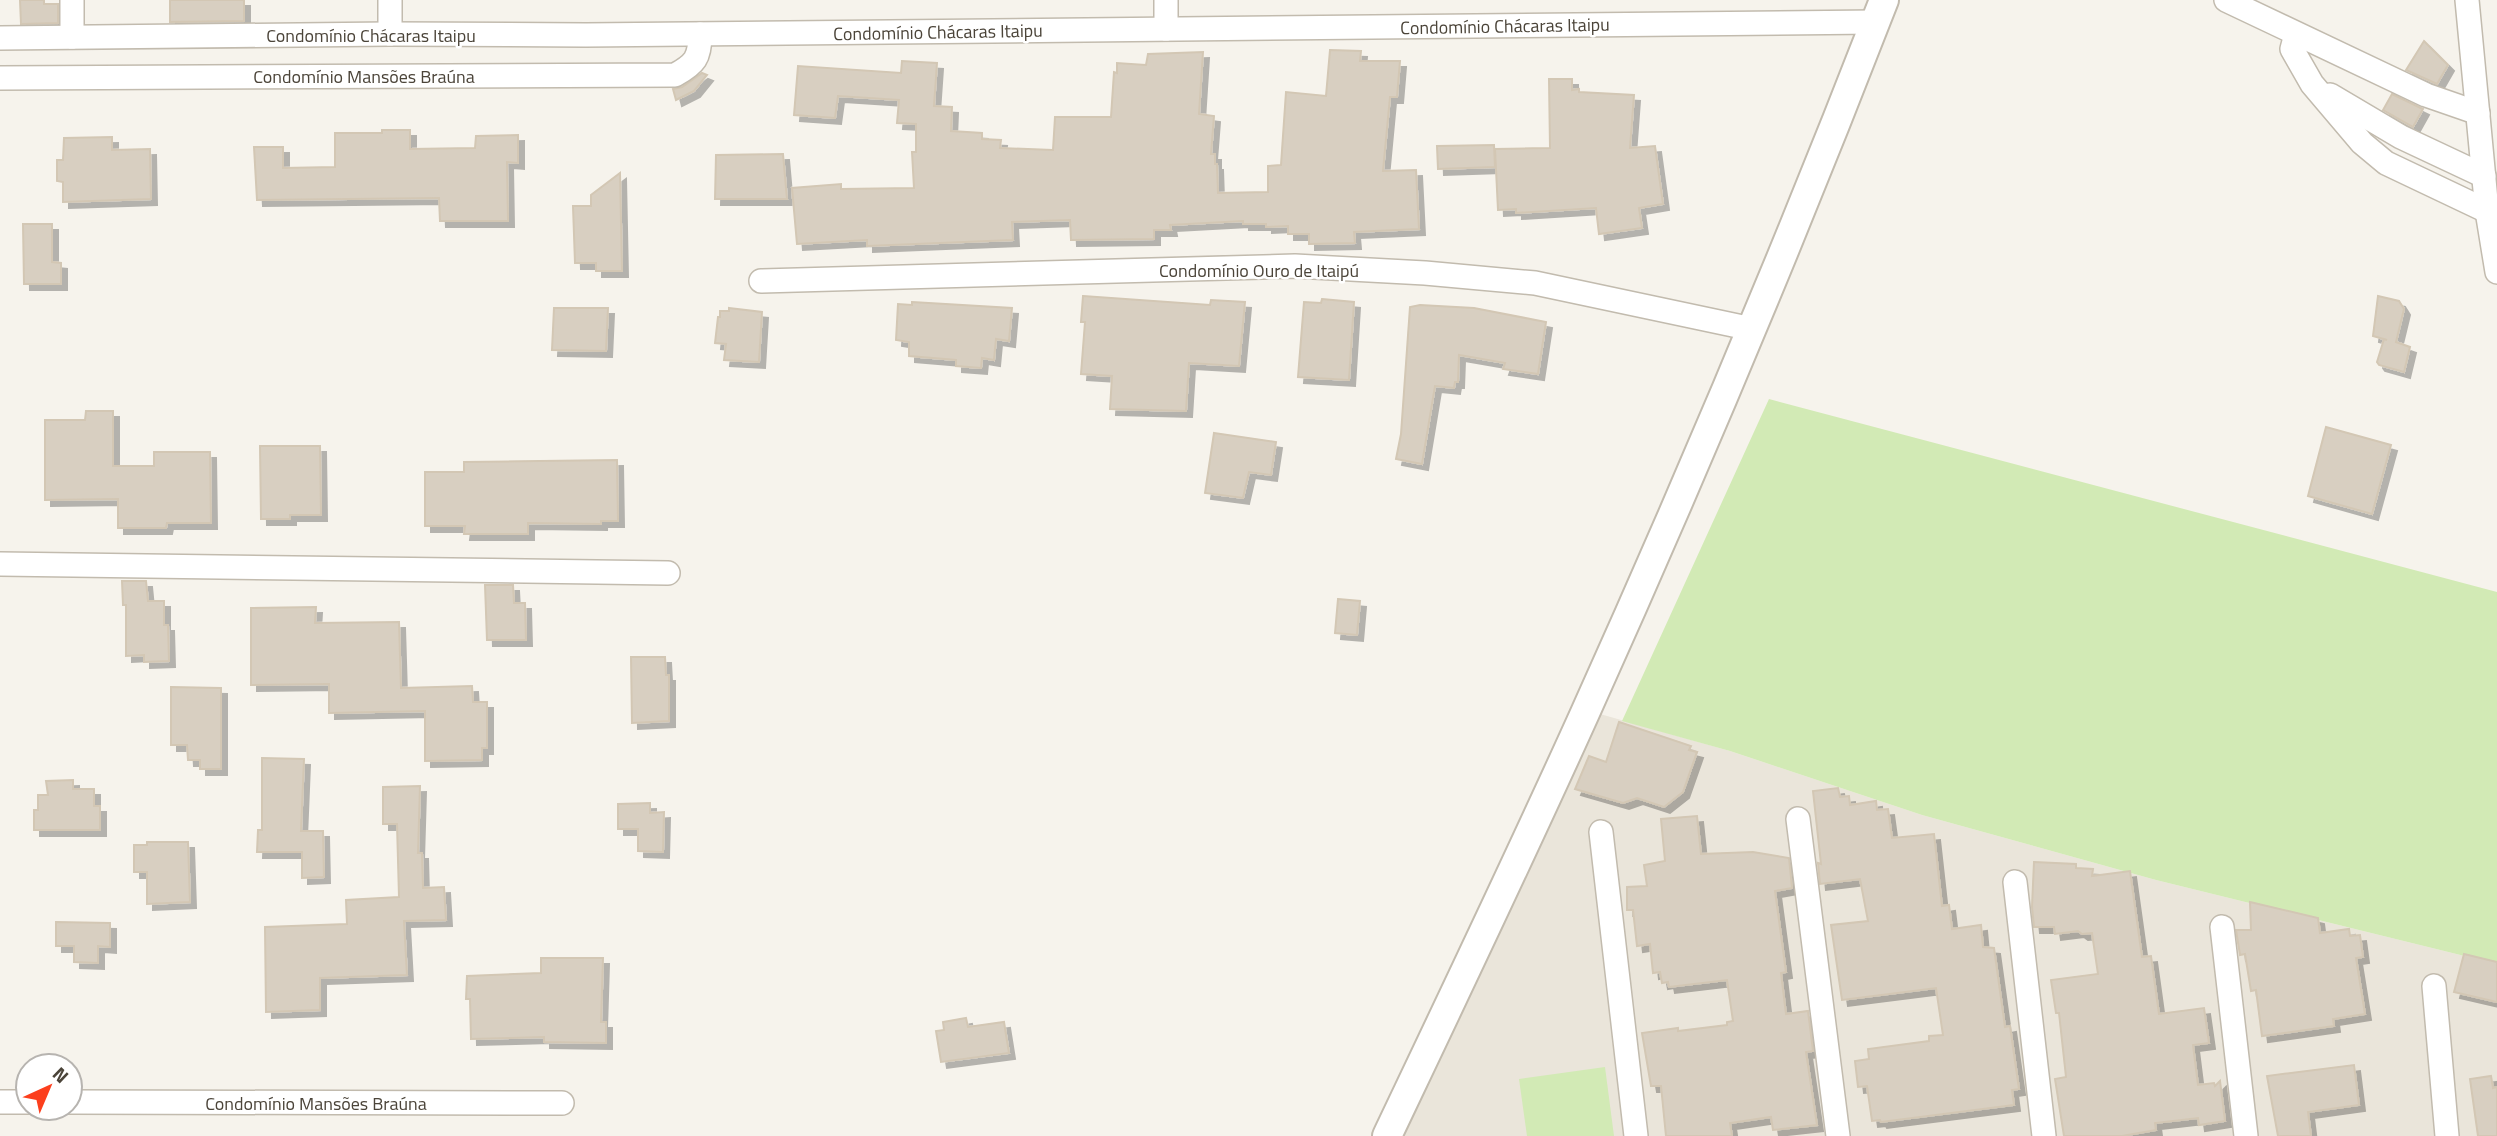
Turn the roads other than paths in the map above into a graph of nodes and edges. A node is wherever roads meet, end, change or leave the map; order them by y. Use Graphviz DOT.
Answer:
graph roads {
  1 [pos="72,0"];
  2 [pos="390,0"];
  3 [pos="1166,0"];
  4 [pos="2226,0"];
  5 [pos="2467,0"];
  6 [pos="1880,11"];
  7 [pos="1166,29"];
  8 [pos="390,34"];
  9 [pos="700,34"];
  10 [pos="2296,34"];
  11 [pos="72,37"];
  12 [pos="0,38"];
  13 [pos="0,78"];
  14 [pos="2312,84"];
  15 [pos="2478,113"];
  16 [pos="2484,176"];
  17 [pos="2487,211"];
  18 [pos="2497,272"];
  19 [pos="761,281"];
  20 [pos="1752,329"];
  21 [pos="0,564"];
  22 [pos="668,573"];
  23 [pos="1798,819"];
  24 [pos="1601,832"];
  25 [pos="2015,882"];
  26 [pos="2222,927"];
  27 [pos="2434,986"];
  28 [pos="84,1102"];
  29 [pos="562,1103"];
  30 [pos="1387,1136"];
  31 [pos="1636,1136"];
  32 [pos="1838,1136"];
  33 [pos="2044,1136"];
  34 [pos="2246,1136"];
  35 [pos="2446,1136"];
  1 -- 11 [label="street"];
  2 -- 8 [label="street"];
  3 -- 7 [label="street"];
  4 -- 10 [label="street"];
  5 -- 15 [label="street"];
  6 -- 7 [label="street, Condomínio Chácaras Itaipu"];
  6 -- 20 [label="street"];
  7 -- 9 [label="street, Condomínio Chácaras Itaipu"];
  8 -- 9 [label="street, Condomínio Chácaras Itaipu"];
  8 -- 11 [label="street, Condomínio Chácaras Itaipu"];
  9 -- 13 [label="street, Condomínio Mansões Braúna"];
  10 -- 14 [label="street"];
  10 -- 15 [label="street"];
  11 -- 12 [label="street, Condomínio Chácaras Itaipu"];
  14 -- 16 [label="street"];
  14 -- 17 [label="street"];
  15 -- 16 [label="street"];
  16 -- 17 [label="street"];
  17 -- 18 [label="street"];
  19 -- 20 [label="street, Condomínio Ouro de Itaipú"];
  20 -- 30 [label="street"];
  21 -- 22 [label="street"];
  23 -- 32 [label="street"];
  24 -- 31 [label="street"];
  25 -- 33 [label="street"];
  26 -- 34 [label="street"];
  27 -- 35 [label="street"];
  28 -- 29 [label="street, Condomínio Mansões Braúna"];
}
